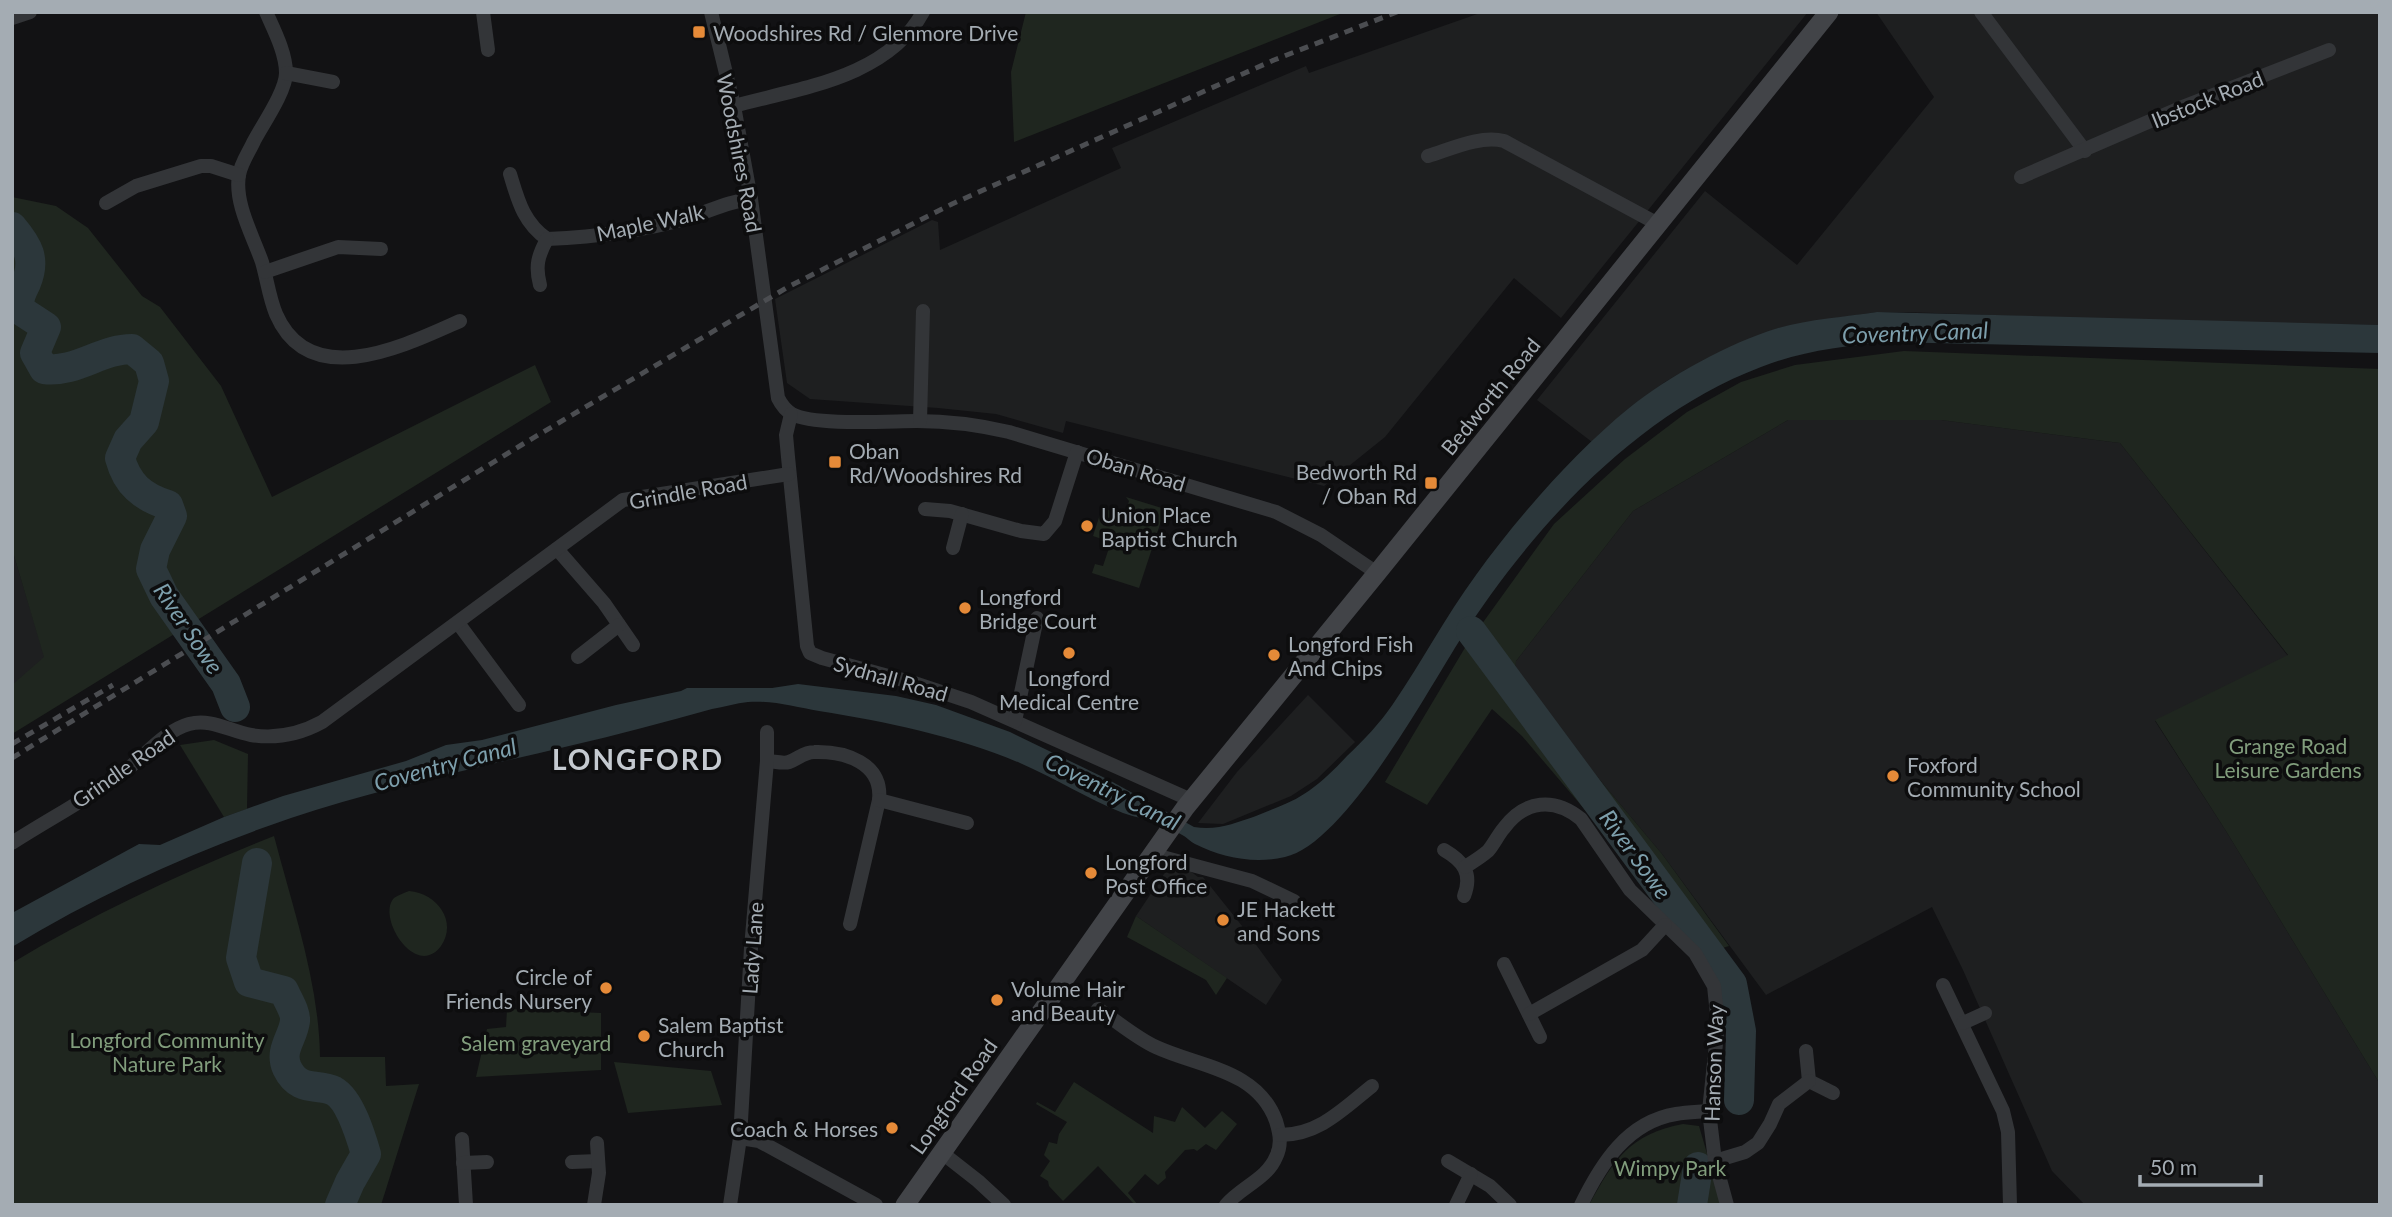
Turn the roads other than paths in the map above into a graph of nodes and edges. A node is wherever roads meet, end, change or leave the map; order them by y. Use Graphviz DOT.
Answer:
graph roads {
  1 [pos="30,12"];
  2 [pos="266,12"];
  3 [pos="484,12"];
  4 [pos="710,12"];
  5 [pos="923,12"];
  6 [pos="1829,12"];
  7 [pos="1981,12"];
  8 [pos="12,18"];
  9 [pos="488,50"];
  10 [pos="2329,50"];
  11 [pos="286,74"];
  12 [pos="333,82"];
  13 [pos="734,106"];
  14 [pos="2085,151"];
  15 [pos="1428,156"];
  16 [pos="510,174"];
  17 [pos="239,175"];
  18 [pos="2021,177"];
  19 [pos="751,199"];
  20 [pos="106,203"];
  21 [pos="1658,224"];
  22 [pos="547,239"];
  23 [pos="381,249"];
  24 [pos="265,272"];
  25 [pos="540,285"];
  26 [pos="923,311"];
  27 [pos="460,321"];
  28 [pos="791,414"];
  29 [pos="920,421"];
  30 [pos="1077,452"];
  31 [pos="789,474"];
  32 [pos="925,509"];
  33 [pos="962,514"];
  34 [pos="953,548"];
  35 [pos="557,549"];
  36 [pos="1377,573"];
  37 [pos="1037,618"];
  38 [pos="458,623"];
  39 [pos="619,625"];
  40 [pos="633,645"];
  41 [pos="578,657"];
  42 [pos="519,705"];
  43 [pos="1015,721"];
  44 [pos="767,732"];
  45 [pos="767,761"];
  46 [pos="879,800"];
  47 [pos="1188,804"];
  48 [pos="967,823"];
  49 [pos="12,843"];
  50 [pos="1154,849"];
  51 [pos="1444,850"];
  52 [pos="1465,867"];
  53 [pos="1464,896"];
  54 [pos="1294,901"];
  55 [pos="849,924"];
  56 [pos="1665,925"];
  57 [pos="1504,964"];
  58 [pos="1943,985"];
  59 [pos="1098,1009"];
  60 [pos="1985,1013"];
  61 [pos="1529,1014"];
  62 [pos="1963,1023"];
  63 [pos="1539,1037"];
  64 [pos="1806,1051"];
  65 [pos="1809,1081"];
  66 [pos="1371,1086"];
  67 [pos="1833,1093"];
  68 [pos="1709,1111"];
  69 [pos="1280,1135"];
  70 [pos="740,1138"];
  71 [pos="462,1139"];
  72 [pos="597,1143"];
  73 [pos="941,1152"];
  74 [pos="598,1161"];
  75 [pos="1448,1161"];
  76 [pos="1715,1161"];
  77 [pos="487,1162"];
  78 [pos="572,1162"];
  79 [pos="463,1163"];
  80 [pos="1471,1174"];
  81 [pos="466,1205"];
  82 [pos="594,1205"];
  83 [pos="730,1205"];
  84 [pos="876,1205"];
  85 [pos="905,1205"];
  86 [pos="1004,1205"];
  87 [pos="1226,1205"];
  88 [pos="1455,1205"];
  89 [pos="1510,1205"];
  90 [pos="1581,1205"];
  91 [pos="1727,1205"];
  92 [pos="2010,1205"];
  1 -- 8 [label="street"];
  2 -- 11 [label="street"];
  3 -- 9 [label="street"];
  4 -- 13 [label="street, Woodshires Road"];
  5 -- 13 [label="street"];
  6 -- 21 [label="main road, Bedworth Road"];
  7 -- 14 [label="street"];
  10 -- 14 [label="street, Ibstock Road"];
  11 -- 12 [label="street"];
  11 -- 17 [label="street"];
  13 -- 19 [label="street, Woodshires Road"];
  14 -- 18 [label="street, Ibstock Road"];
  15 -- 21 [label="street"];
  16 -- 22 [label="street"];
  17 -- 20 [label="street"];
  17 -- 24 [label="street"];
  19 -- 22 [label="street, Maple Walk"];
  19 -- 28 [label="street, Woodshires Road"];
  21 -- 36 [label="main road, Bedworth Road"];
  22 -- 25 [label="street"];
  23 -- 24 [label="street"];
  24 -- 27 [label="street"];
  26 -- 29 [label="street"];
  28 -- 29 [label="street, Oban Road"];
  28 -- 31 [label="street, Sydnall Road"];
  29 -- 30 [label="street, Oban Road"];
  30 -- 33 [label="street"];
  30 -- 36 [label="street, Oban Road"];
  31 -- 35 [label="street, Grindle Road"];
  31 -- 43 [label="street, Sydnall Road"];
  32 -- 33 [label="street"];
  33 -- 34 [label="street"];
  35 -- 38 [label="street, Grindle Road"];
  35 -- 39 [label="street"];
  36 -- 47 [label="main road, Bedworth Road"];
  37 -- 43 [label="street"];
  38 -- 42 [label="street"];
  38 -- 49 [label="street, Grindle Road"];
  39 -- 40 [label="street"];
  39 -- 41 [label="street"];
  43 -- 47 [label="street, Sydnall Road"];
  44 -- 45 [label="street, Lady Lane"];
  45 -- 46 [label="street"];
  45 -- 70 [label="street, Lady Lane"];
  46 -- 48 [label="street"];
  46 -- 55 [label="street"];
  47 -- 50 [label="main road, Longford Road"];
  50 -- 54 [label="street"];
  50 -- 73 [label="main road, Longford Road"];
  51 -- 52 [label="street"];
  52 -- 53 [label="street"];
  52 -- 56 [label="street, Hanson Way"];
  56 -- 61 [label="street"];
  56 -- 68 [label="street, Hanson Way"];
  57 -- 61 [label="street"];
  58 -- 62 [label="street"];
  59 -- 69 [label="street"];
  60 -- 62 [label="street"];
  61 -- 63 [label="street"];
  62 -- 92 [label="street"];
  64 -- 65 [label="street"];
  65 -- 67 [label="street"];
  65 -- 76 [label="street"];
  66 -- 69 [label="street"];
  68 -- 76 [label="street, Hanson Way"];
  68 -- 90 [label="street"];
  69 -- 87 [label="street"];
  70 -- 83 [label="street, Lady Lane"];
  70 -- 84 [label="street"];
  71 -- 79 [label="street"];
  72 -- 74 [label="street"];
  73 -- 85 [label="main road, Longford Road"];
  73 -- 86 [label="street"];
  74 -- 78 [label="street"];
  74 -- 82 [label="street"];
  75 -- 80 [label="street"];
  76 -- 91 [label="street, Hanson Way"];
  77 -- 79 [label="street"];
  79 -- 81 [label="street"];
  80 -- 88 [label="street"];
  80 -- 89 [label="street"];
}
